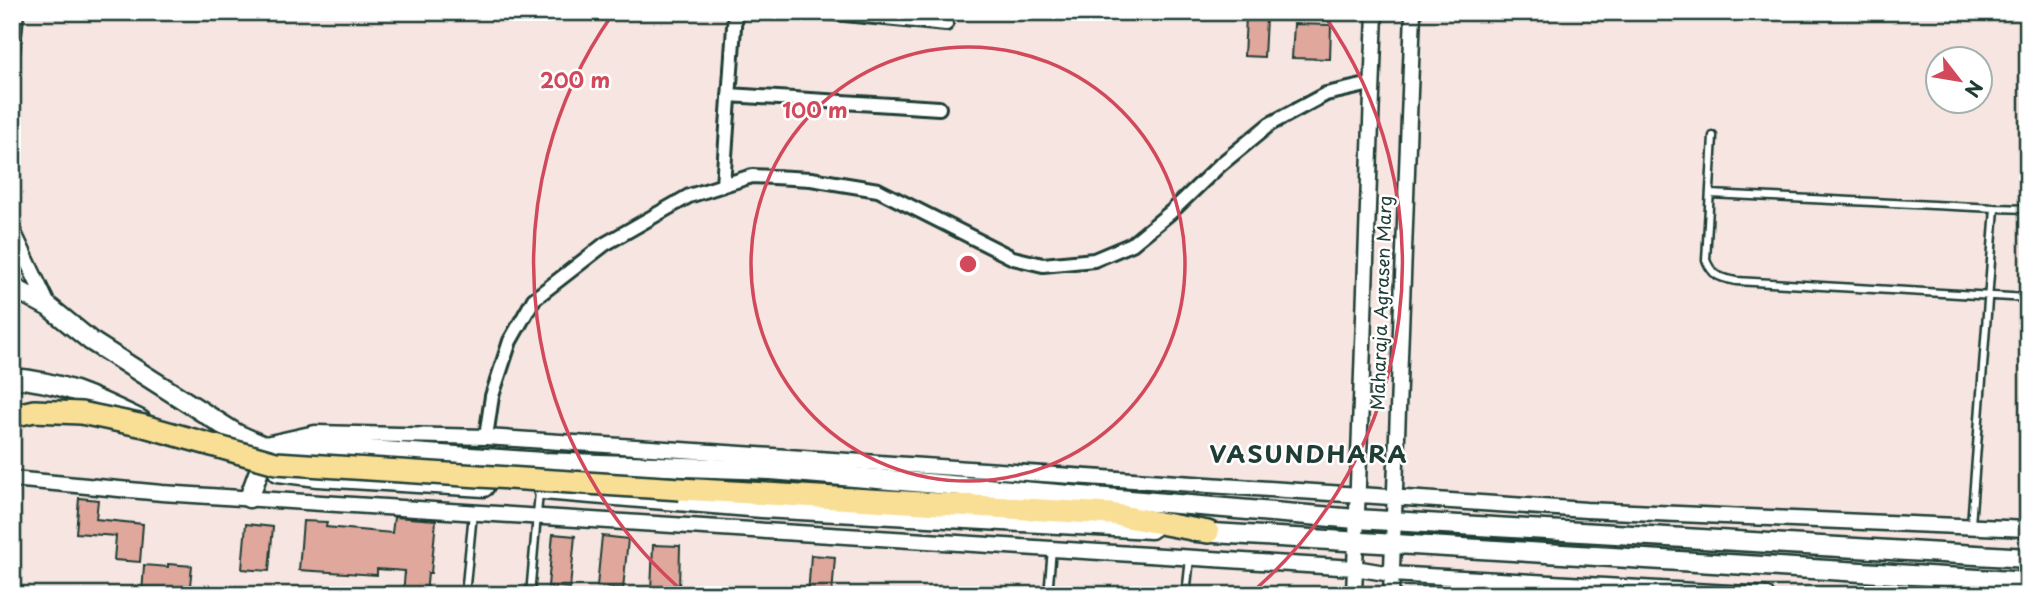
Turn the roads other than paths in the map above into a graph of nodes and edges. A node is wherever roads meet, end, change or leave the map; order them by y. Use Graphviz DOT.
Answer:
graph roads {
  1 [pos="16,12"];
  2 [pos="735,12"];
  3 [pos="824,12"];
  4 [pos="1375,12"];
  5 [pos="1413,12"];
  6 [pos="946,23"];
  7 [pos="12,51"];
  8 [pos="1371,84"];
  9 [pos="729,95"];
  10 [pos="939,108"];
  11 [pos="1713,136"];
  12 [pos="723,185"];
  13 [pos="1710,194"];
  14 [pos="1995,208"];
  15 [pos="2028,209"];
  16 [pos="12,229"];
  17 [pos="12,287"];
  18 [pos="1989,296"];
  19 [pos="2028,298"];
  20 [pos="49,307"];
  21 [pos="12,379"];
  22 [pos="12,416"];
  23 [pos="237,434"];
  24 [pos="486,437"];
  25 [pos="262,445"];
  26 [pos="232,460"];
  27 [pos="260,468"];
  28 [pos="12,479"];
  29 [pos="540,490"];
  30 [pos="1357,495"];
  31 [pos="1394,497"];
  32 [pos="249,498"];
  33 [pos="473,512"];
  34 [pos="537,516"];
  35 [pos="1356,519"];
  36 [pos="1393,521"];
  37 [pos="1971,527"];
  38 [pos="2028,529"];
  39 [pos="1208,532"];
  40 [pos="1356,540"];
  41 [pos="1392,542"];
  42 [pos="1052,549"];
  43 [pos="1190,558"];
  44 [pos="2028,558"];
  45 [pos="1355,568"];
  46 [pos="1391,574"];
  47 [pos="2028,582"];
  48 [pos="1532,589"];
  49 [pos="1571,590"];
  50 [pos="1677,592"];
  51 [pos="1702,593"];
  52 [pos="465,595"];
  53 [pos="530,595"];
  54 [pos="1048,595"];
  55 [pos="1186,595"];
  56 [pos="1354,595"];
  57 [pos="1391,595"];
  58 [pos="1766,595"];
  1 -- 7 [label="street"];
  2 -- 9 [label="street"];
  3 -- 6 [label="street"];
  4 -- 8 [label="street, Maharaja Agrasen Marg"];
  5 -- 31 [label="street, Maharaja Agrasen Marg"];
  8 -- 12 [label="street"];
  8 -- 30 [label="street, Maharaja Agrasen Marg"];
  9 -- 10 [label="street"];
  9 -- 12 [label="street"];
  11 -- 13 [label="lane"];
  12 -- 24 [label="street"];
  13 -- 14 [label="lane"];
  13 -- 18 [label="lane"];
  14 -- 15 [label="lane"];
  14 -- 18 [label="lane"];
  16 -- 20 [label="street"];
  17 -- 20 [label="main road"];
  18 -- 19 [label="lane"];
  18 -- 37 [label="lane"];
  20 -- 23 [label="main road"];
  21 -- 26 [label="main road"];
  22 -- 39 [label="highway, bridge"];
  23 -- 25 [label="main road"];
  23 -- 26 [label="main road"];
  24 -- 25 [label="street"];
  24 -- 30 [label="street"];
  25 -- 35 [label="main road"];
  26 -- 27 [label="main road"];
  27 -- 29 [label="main road"];
  27 -- 32 [label="main road"];
  28 -- 32 [label="street"];
  29 -- 34 [label="lane"];
  29 -- 39 [label="main road"];
  30 -- 31 [label="street"];
  30 -- 35 [label="street, Maharaja Agrasen Marg"];
  31 -- 36 [label="street, Maharaja Agrasen Marg"];
  31 -- 37 [label="street"];
  32 -- 33 [label="street"];
  33 -- 34 [label="street"];
  33 -- 52 [label="lane"];
  34 -- 42 [label="street"];
  34 -- 53 [label="lane"];
  35 -- 36 [label="main road"];
  35 -- 40 [label="street, Maharaja Agrasen Marg"];
  36 -- 41 [label="street, Maharaja Agrasen Marg"];
  36 -- 44 [label="main road"];
  37 -- 38 [label="street"];
  39 -- 40 [label="main road"];
  40 -- 41 [label="main road"];
  40 -- 45 [label="street, Maharaja Agrasen Marg"];
  41 -- 46 [label="street, Maharaja Agrasen Marg"];
  41 -- 47 [label="main road"];
  42 -- 43 [label="street"];
  42 -- 54 [label="lane"];
  43 -- 45 [label="street"];
  43 -- 55 [label="lane"];
  45 -- 46 [label="street"];
  45 -- 56 [label="street, Maharaja Agrasen Marg"];
  46 -- 48 [label="street"];
  46 -- 57 [label="street, Maharaja Agrasen Marg"];
  48 -- 49 [label="street"];
  49 -- 50 [label="street"];
  50 -- 51 [label="street"];
  51 -- 58 [label="street"];
}
